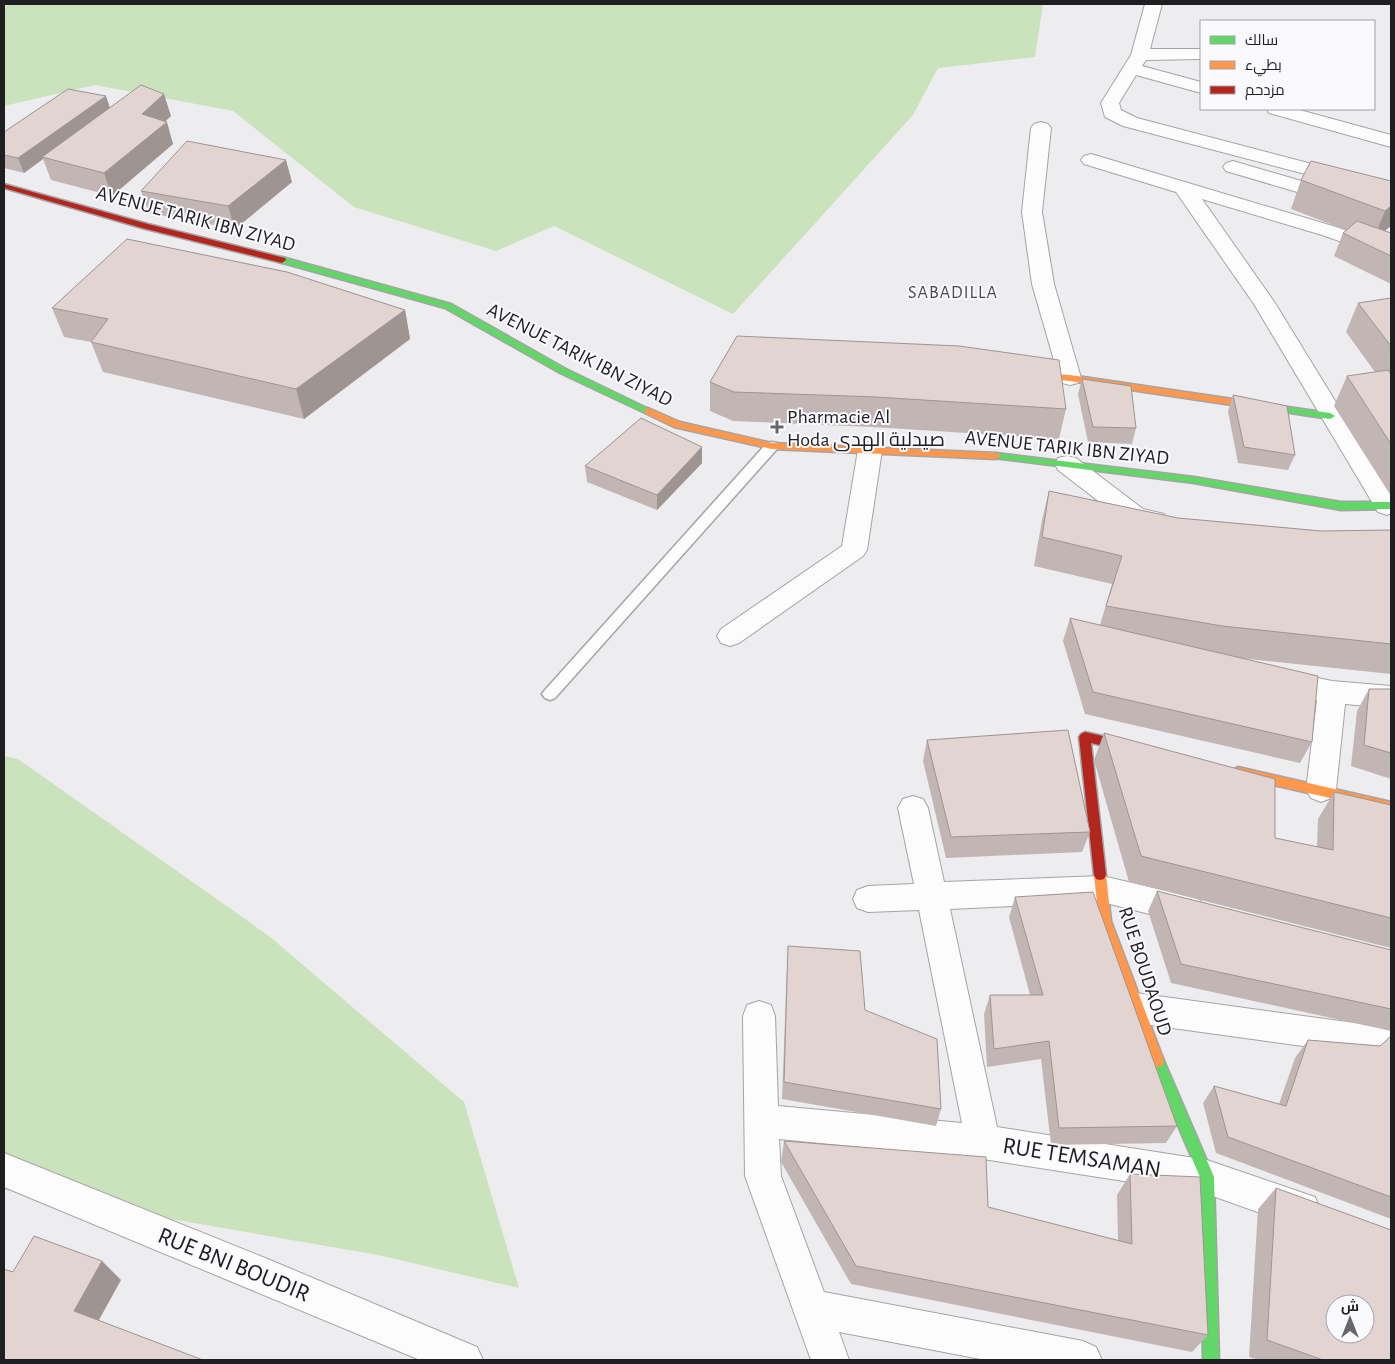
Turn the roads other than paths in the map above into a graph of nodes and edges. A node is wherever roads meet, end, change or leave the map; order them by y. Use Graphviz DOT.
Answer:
graph roads {
  1 [pos="1153,4"];
  2 [pos="1200,54"];
  3 [pos="1135,61"];
  4 [pos="1200,88"];
  5 [pos="1280,110"];
  6 [pos="1041,128"];
  7 [pos="1098,128"];
  8 [pos="1391,141"];
  9 [pos="1091,160"];
  10 [pos="1343,178"];
  11 [pos="4,186"];
  12 [pos="1183,187"];
  13 [pos="1391,208"];
  14 [pos="1391,253"];
  15 [pos="1013,374"];
  16 [pos="1070,378"];
  17 [pos="1330,416"];
  18 [pos="772,446"];
  19 [pos="870,450"];
  20 [pos="1067,464"];
  21 [pos="1389,506"];
  22 [pos="1182,524"];
  23 [pos="730,636"];
  24 [pos="1254,675"];
  25 [pos="1332,692"];
  26 [pos="550,694"];
  27 [pos="1391,697"];
  28 [pos="1151,752"];
  29 [pos="1226,769"];
  30 [pos="1321,790"];
  31 [pos="1391,807"];
  32 [pos="913,808"];
  33 [pos="1102,889"];
  34 [pos="931,897"];
  35 [pos="868,899"];
  36 [pos="1218,916"];
  37 [pos="1136,1008"];
  38 [pos="759,1016"];
  39 [pos="1391,1043"];
  40 [pos="762,1121"];
  41 [pos="983,1142"];
  42 [pos="4,1170"];
  43 [pos="1208,1177"];
  44 [pos="1336,1221"];
  45 [pos="810,1308"];
  46 [pos="464,1360"];
  47 [pos="830,1360"];
  48 [pos="1083,1360"];
  49 [pos="1211,1360"];
  1 -- 3 [label="street"];
  2 -- 3 [label="street"];
  3 -- 4 [label="street"];
  3 -- 10 [label="street"];
  5 -- 8 [label="street"];
  6 -- 16 [label="street"];
  7 -- 13 [label="street"];
  9 -- 12 [label="street"];
  11 -- 18 [label="street, AVENUE TARIK IBN ZIYAD"];
  12 -- 14 [label="street"];
  12 -- 17 [label="street"];
  15 -- 16 [label="street"];
  16 -- 17 [label="street"];
  17 -- 21 [label="street"];
  18 -- 19 [label="street, AVENUE TARIK IBN ZIYAD"];
  18 -- 26 [label="lane"];
  19 -- 20 [label="street, AVENUE TARIK IBN ZIYAD"];
  19 -- 23 [label="street"];
  20 -- 21 [label="street, AVENUE TARIK IBN ZIYAD"];
  20 -- 22 [label="street"];
  24 -- 25 [label="street"];
  25 -- 27 [label="street"];
  25 -- 30 [label="street"];
  28 -- 33 [label="street, RUE BOUDAOUD"];
  29 -- 30 [label="street"];
  30 -- 31 [label="street"];
  32 -- 34 [label="street"];
  33 -- 34 [label="street"];
  33 -- 36 [label="street"];
  33 -- 37 [label="street, RUE BOUDAOUD"];
  34 -- 35 [label="street"];
  34 -- 41 [label="street"];
  37 -- 39 [label="street"];
  37 -- 43 [label="street, RUE BOUDAOUD"];
  38 -- 40 [label="street"];
  40 -- 41 [label="street, RUE TEMSAMAN"];
  40 -- 45 [label="street"];
  41 -- 43 [label="street, RUE TEMSAMAN"];
  42 -- 46 [label="street, RUE BNI BOUDIR"];
  43 -- 44 [label="street, RUE TEMSAMAN"];
  43 -- 49 [label="street"];
  45 -- 47 [label="street"];
  45 -- 48 [label="street"];
}
